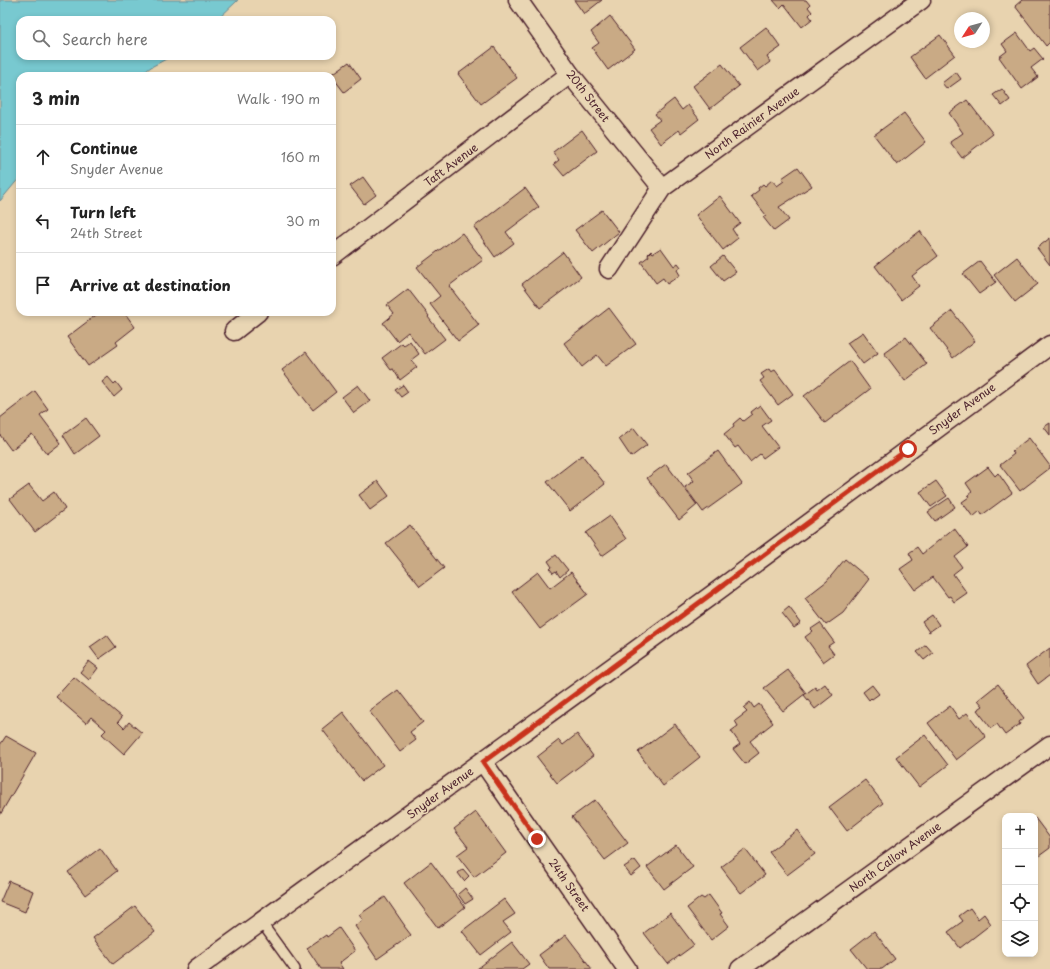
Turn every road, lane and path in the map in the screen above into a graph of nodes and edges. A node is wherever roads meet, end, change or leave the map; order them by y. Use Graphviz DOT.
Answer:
graph roads {
  1 [pos="518,0"];
  2 [pos="921,0"];
  3 [pos="570,74"];
  4 [pos="662,188"];
  5 [pos="336,253"];
  6 [pos="609,269"];
  7 [pos="253,316"];
  8 [pos="234,331"];
  9 [pos="1050,345"];
  10 [pos="1050,745"];
  11 [pos="483,762"];
  12 [pos="261,922"];
  13 [pos="196,969"];
  14 [pos="295,969"];
  15 [pos="627,969"];
  16 [pos="740,969"];
  1 -- 3 [label="street, 20th Street"];
  2 -- 4 [label="street, North Rainier Avenue"];
  3 -- 4 [label="street, 20th Street"];
  3 -- 5 [label="street, Taft Avenue"];
  4 -- 6 [label="street, North Rainier Avenue"];
  7 -- 8 [label="street"];
  9 -- 11 [label="street, Snyder Avenue"];
  10 -- 16 [label="street, North Callow Avenue"];
  11 -- 12 [label="street, Snyder Avenue"];
  11 -- 15 [label="street, 24th Street"];
  12 -- 13 [label="street, Snyder Avenue"];
  12 -- 14 [label="lane"];
}
